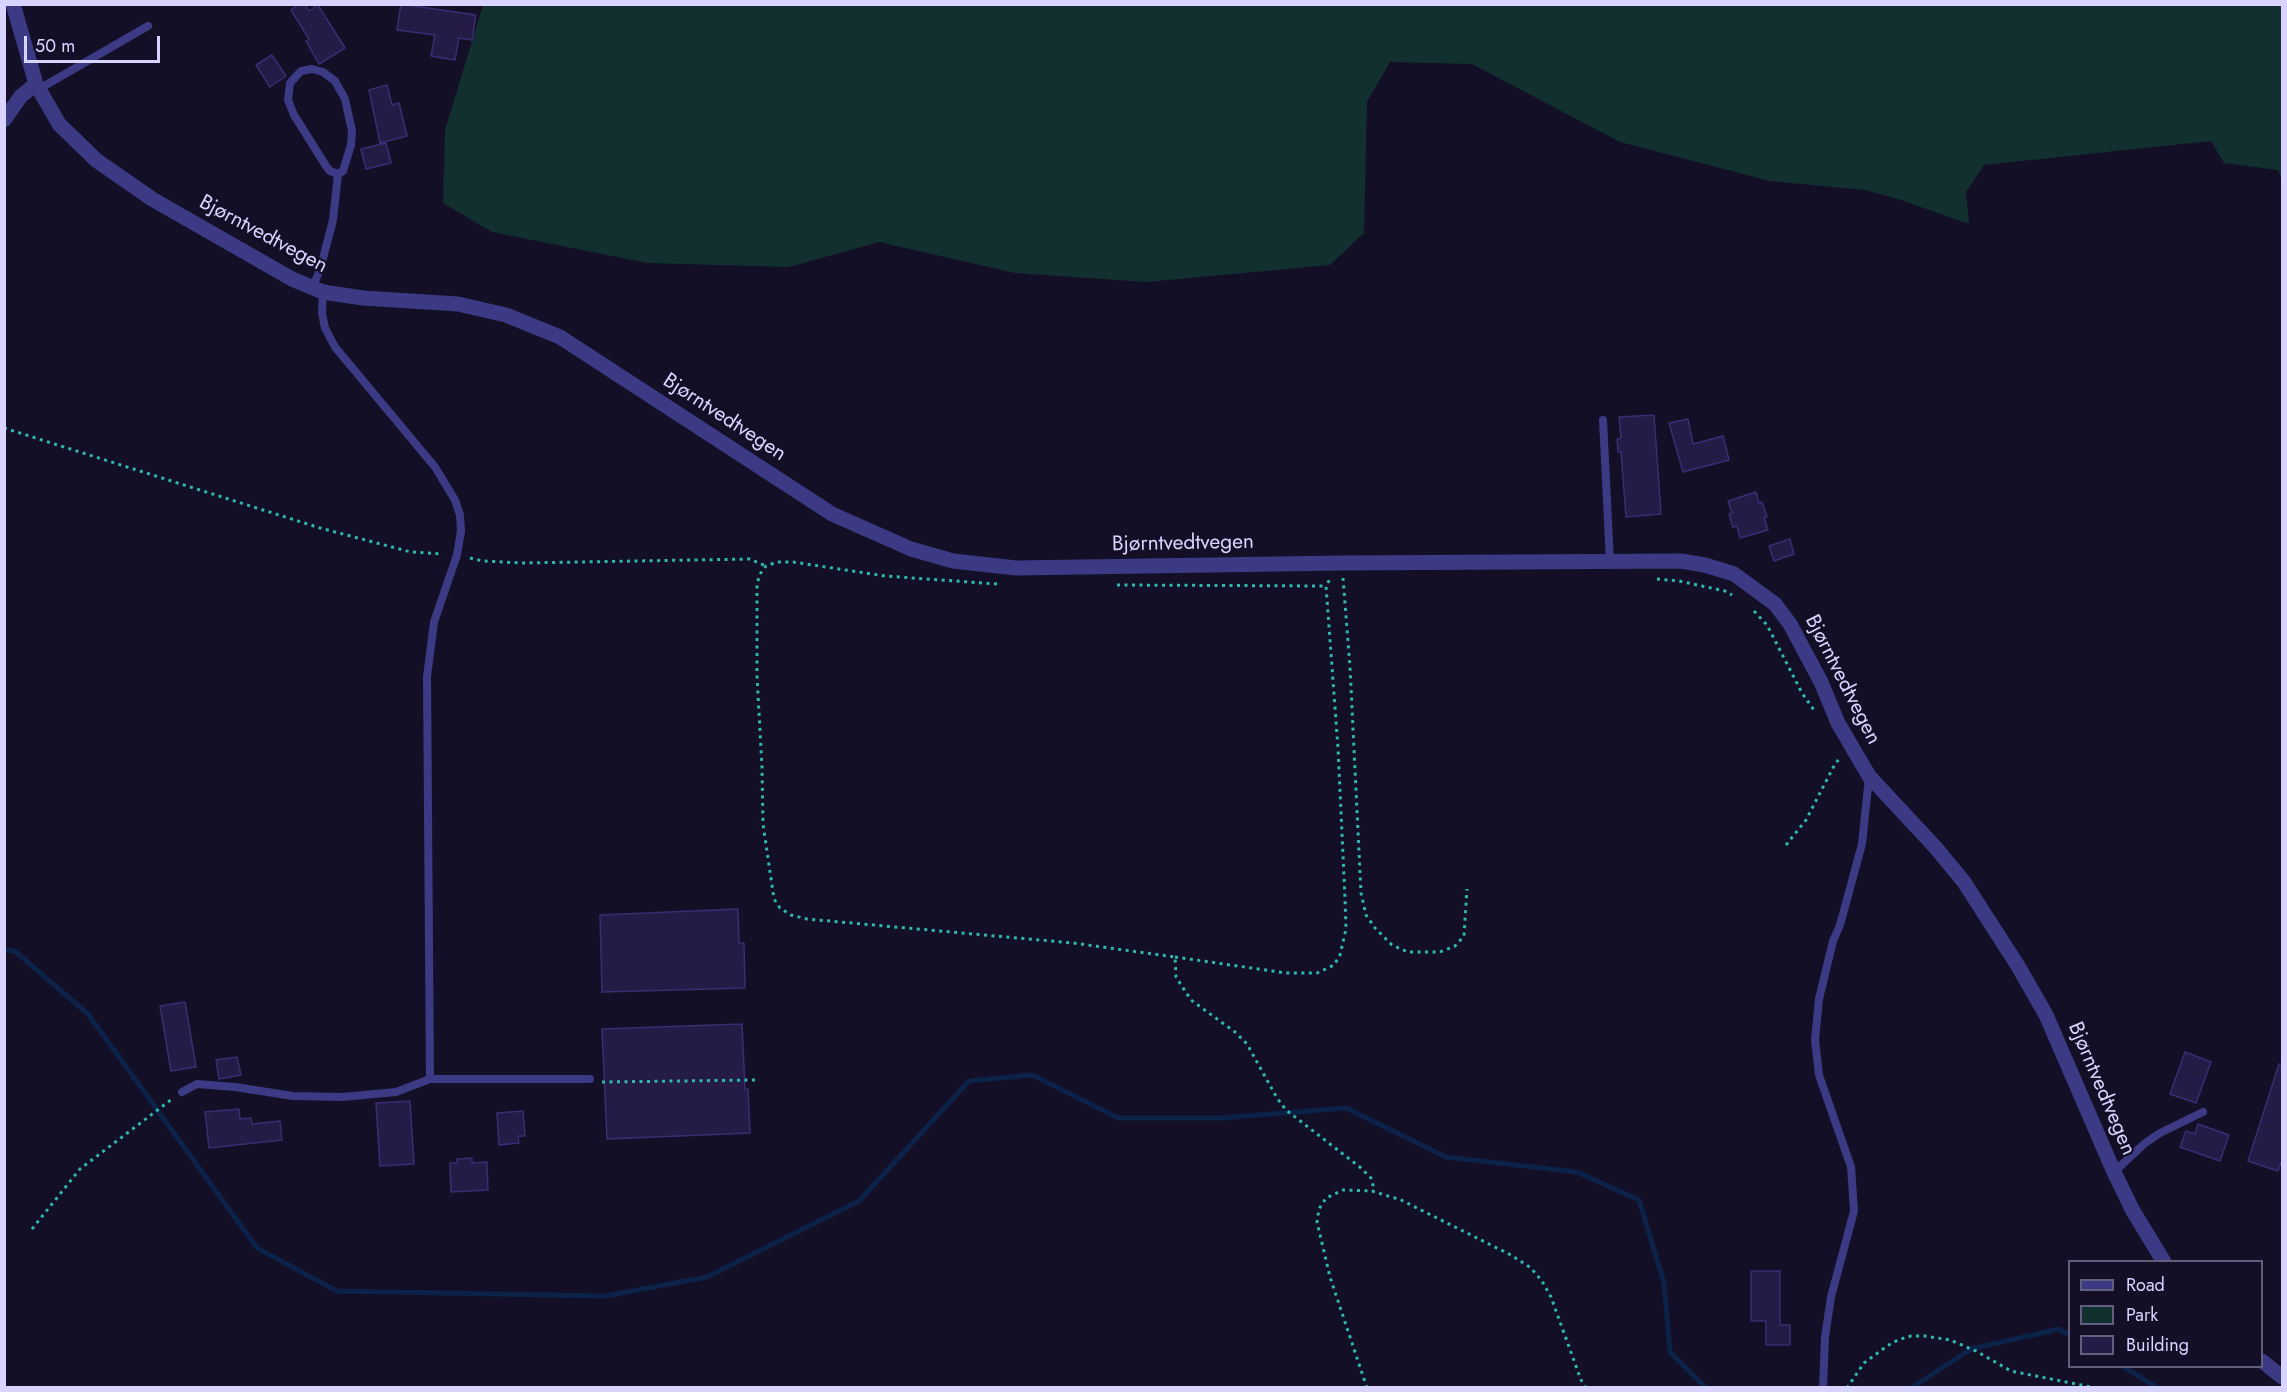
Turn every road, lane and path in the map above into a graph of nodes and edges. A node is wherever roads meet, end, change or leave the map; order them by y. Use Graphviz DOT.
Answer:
graph roads {
  1 [pos="13,4"];
  2 [pos="148,26"];
  3 [pos="38,86"];
  4 [pos="4,120"];
  5 [pos="338,174"];
  6 [pos="318,290"];
  7 [pos="1603,420"];
  8 [pos="4,428"];
  9 [pos="457,555"];
  10 [pos="1610,562"];
  11 [pos="1342,563"];
  12 [pos="766,566"];
  13 [pos="1650,579"];
  14 [pos="1001,584"];
  15 [pos="1107,585"];
  16 [pos="1326,586"];
  17 [pos="1739,598"];
  18 [pos="1753,610"];
  19 [pos="1815,712"];
  20 [pos="1851,747"];
  21 [pos="1869,776"];
  22 [pos="1786,845"];
  23 [pos="1467,889"];
  24 [pos="1175,957"];
  25 [pos="430,1079"];
  26 [pos="590,1079"];
  27 [pos="756,1080"];
  28 [pos="182,1092"];
  29 [pos="2204,1112"];
  30 [pos="2114,1172"];
  31 [pos="1372,1191"];
  32 [pos="32,1229"];
  33 [pos="2163,1260"];
  34 [pos="2263,1362"];
  35 [pos="2283,1377"];
  36 [pos="1367,1388"];
  37 [pos="1586,1388"];
  38 [pos="1823,1388"];
  39 [pos="1847,1388"];
  40 [pos="2096,1388"];
  1 -- 3 [label="street, Bjørntvedtvegen"];
  2 -- 3 [label="lane"];
  3 -- 4 [label="street"];
  3 -- 6 [label="street, Bjørntvedtvegen"];
  5 -- 5 [label="lane"];
  5 -- 6 [label="lane"];
  6 -- 9 [label="lane"];
  6 -- 11 [label="street, Bjørntvedtvegen"];
  7 -- 10 [label="lane"];
  8 -- 9 [label="path"];
  9 -- 12 [label="path"];
  9 -- 25 [label="lane"];
  10 -- 11 [label="street, Bjørntvedtvegen"];
  10 -- 20 [label="street, Bjørntvedtvegen"];
  11 -- 16 [label="path"];
  11 -- 23 [label="path"];
  12 -- 14 [label="path"];
  12 -- 24 [label="path"];
  13 -- 17 [label="path"];
  15 -- 16 [label="path"];
  16 -- 24 [label="path"];
  18 -- 19 [label="path"];
  20 -- 21 [label="street, Bjørntvedtvegen"];
  20 -- 22 [label="path"];
  21 -- 30 [label="street, Bjørntvedtvegen"];
  21 -- 38 [label="lane"];
  24 -- 31 [label="path"];
  25 -- 26 [label="lane"];
  25 -- 28 [label="lane"];
  26 -- 27 [label="path"];
  28 -- 32 [label="path"];
  29 -- 30 [label="lane"];
  30 -- 33 [label="street, Bjørntvedtvegen"];
  31 -- 36 [label="path"];
  31 -- 37 [label="path"];
  34 -- 35 [label="street"];
  39 -- 40 [label="path"];
}
